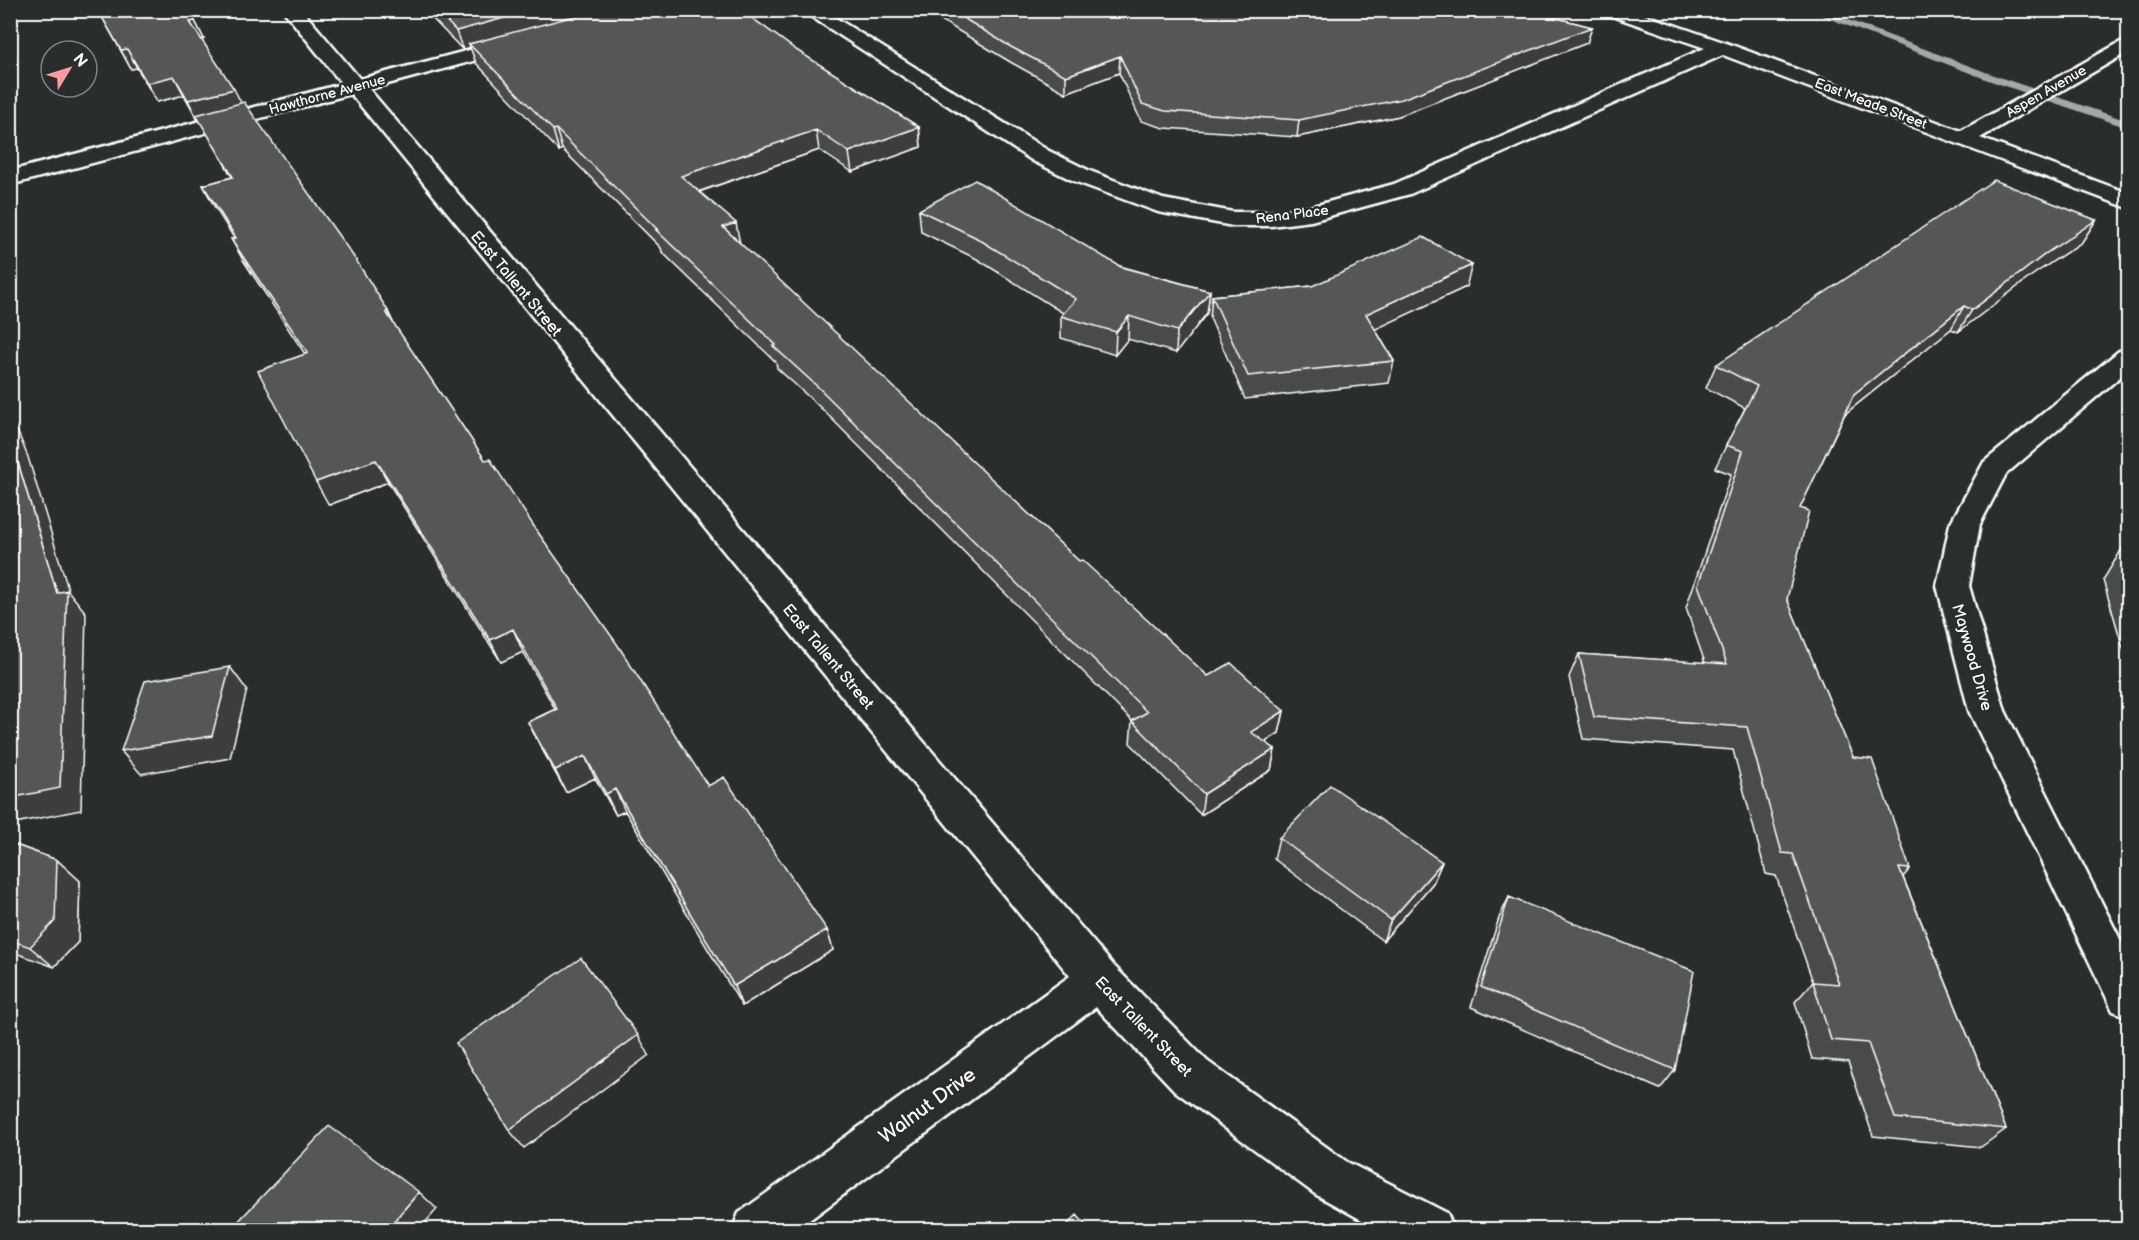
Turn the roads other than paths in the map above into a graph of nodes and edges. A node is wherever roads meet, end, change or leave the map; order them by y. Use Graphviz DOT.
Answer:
graph roads {
  1 [pos="292,10"];
  2 [pos="810,10"];
  3 [pos="1612,10"];
  4 [pos="533,40"];
  5 [pos="2128,44"];
  6 [pos="1722,48"];
  7 [pos="354,86"];
  8 [pos="1964,138"];
  9 [pos="10,178"];
  10 [pos="2128,201"];
  11 [pos="2128,357"];
  12 [pos="1098,980"];
  13 [pos="2128,997"];
  14 [pos="756,1230"];
  15 [pos="1430,1230"];
  1 -- 7 [label="street, East Tallent Street"];
  2 -- 6 [label="street, Rena Place"];
  3 -- 6 [label="street, East Meade Street"];
  4 -- 7 [label="street, Hawthorne Avenue"];
  5 -- 8 [label="street, Aspen Avenue"];
  6 -- 8 [label="street, East Meade Street"];
  7 -- 9 [label="street, Hawthorne Avenue"];
  7 -- 12 [label="street, East Tallent Street"];
  8 -- 10 [label="street, East Meade Street"];
  11 -- 13 [label="street, Maywood Drive"];
  12 -- 14 [label="street, Walnut Drive"];
  12 -- 15 [label="street, East Tallent Street"];
}
